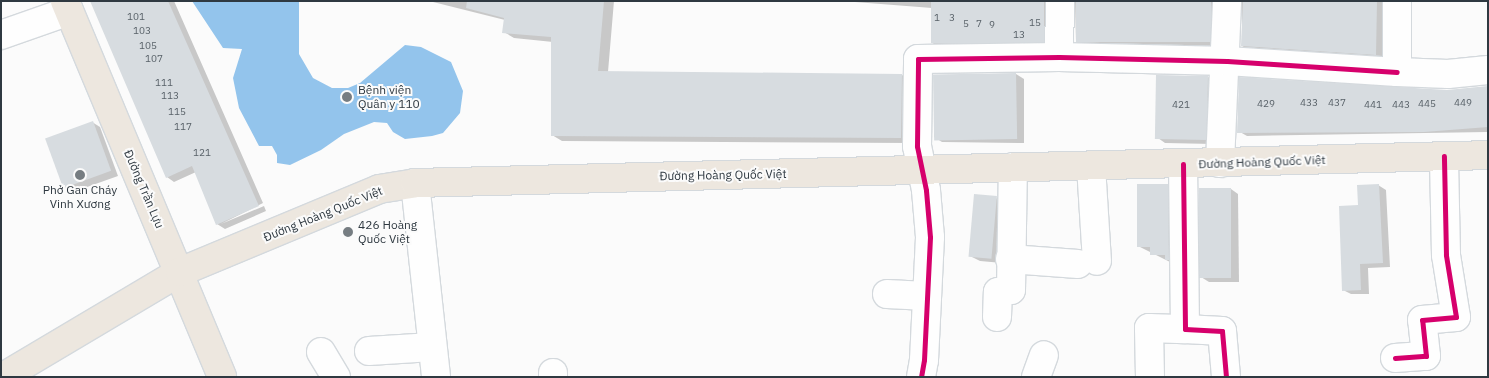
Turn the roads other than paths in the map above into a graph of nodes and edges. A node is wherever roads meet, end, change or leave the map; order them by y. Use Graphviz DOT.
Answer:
graph roads {
  1 [pos="1060,1"];
  2 [pos="1227,1"];
  3 [pos="1398,1"];
  4 [pos="67,6"];
  5 [pos="1,35"];
  6 [pos="1059,58"];
  7 [pos="1227,61"];
  8 [pos="1488,70"];
  9 [pos="1397,72"];
  10 [pos="1488,155"];
  11 [pos="1444,156"];
  12 [pos="1220,163"];
  13 [pos="1183,164"];
  14 [pos="1091,166"];
  15 [pos="1013,167"];
  16 [pos="920,169"];
  17 [pos="414,183"];
  18 [pos="1010,259"];
  19 [pos="180,272"];
  20 [pos="887,294"];
  21 [pos="927,296"];
  22 [pos="997,317"];
  23 [pos="1185,329"];
  24 [pos="432,347"];
  25 [pos="369,351"];
  26 [pos="321,352"];
  27 [pos="1395,358"];
  28 [pos="3,377"];
  29 [pos="222,377"];
  30 [pos="336,377"];
  31 [pos="436,377"];
  32 [pos="921,377"];
  33 [pos="1150,377"];
  34 [pos="1226,377"];
  1 -- 6 [label="street"];
  2 -- 7 [label="street"];
  3 -- 9 [label="street"];
  4 -- 5 [label="street"];
  4 -- 19 [label="main road, Đường Trần Lựu"];
  6 -- 7 [label="street"];
  6 -- 16 [label="street"];
  7 -- 9 [label="street"];
  7 -- 12 [label="street"];
  8 -- 9 [label="street"];
  10 -- 11 [label="main road, Đường Hoàng Quốc Việt"];
  11 -- 12 [label="main road, Đường Hoàng Quốc Việt"];
  11 -- 27 [label="street"];
  12 -- 13 [label="main road, Đường Hoàng Quốc Việt"];
  13 -- 14 [label="main road, Đường Hoàng Quốc Việt"];
  13 -- 23 [label="street"];
  14 -- 15 [label="main road, Đường Hoàng Quốc Việt"];
  14 -- 18 [label="street"];
  15 -- 16 [label="main road, Đường Hoàng Quốc Việt"];
  15 -- 18 [label="street"];
  16 -- 17 [label="main road, Đường Hoàng Quốc Việt"];
  16 -- 21 [label="street"];
  17 -- 19 [label="main road, Đường Hoàng Quốc Việt"];
  17 -- 24 [label="street"];
  18 -- 22 [label="street"];
  19 -- 28 [label="main road, Đường Hoàng Quốc Việt"];
  19 -- 29 [label="main road, Đường Trần Lựu"];
  20 -- 21 [label="street"];
  21 -- 32 [label="street"];
  23 -- 33 [label="street"];
  23 -- 34 [label="street"];
  24 -- 25 [label="street"];
  24 -- 31 [label="street"];
  26 -- 30 [label="street"];
}
